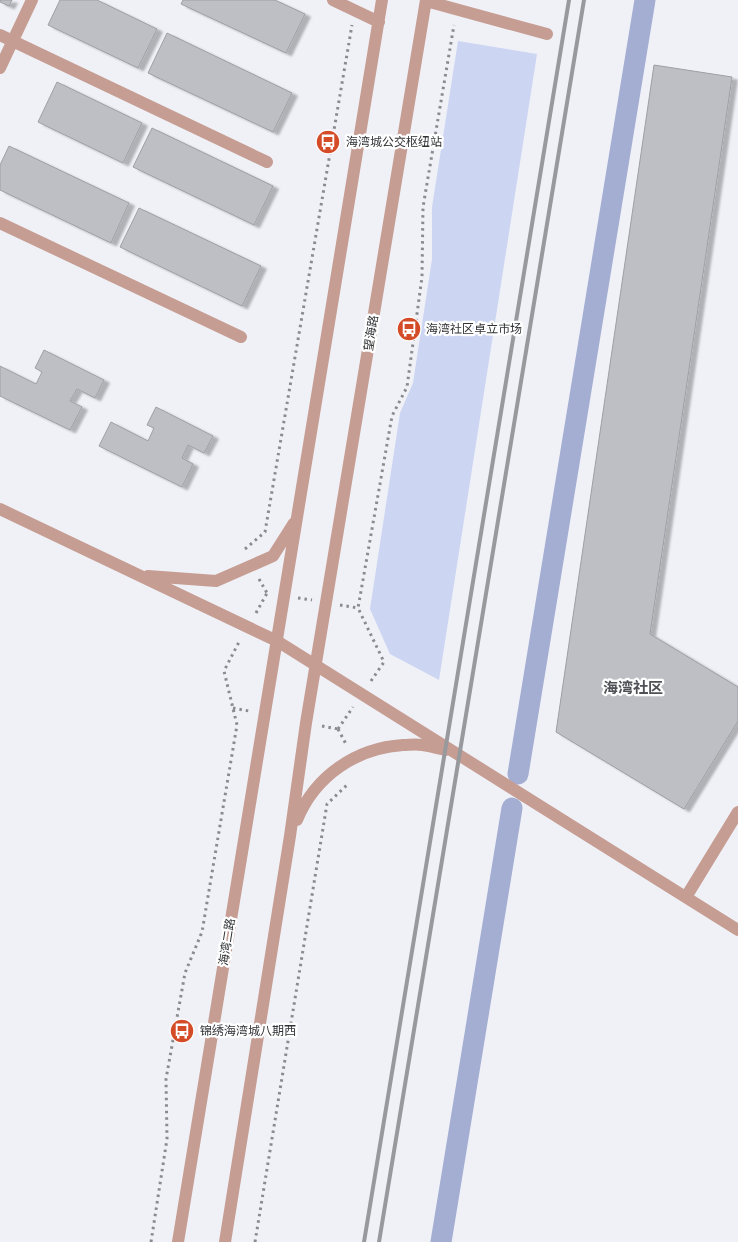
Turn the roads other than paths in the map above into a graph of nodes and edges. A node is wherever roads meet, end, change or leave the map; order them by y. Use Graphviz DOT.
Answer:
graph roads {
  1 [pos="32,0"];
  2 [pos="333,0"];
  3 [pos="382,0"];
  4 [pos="426,0"];
  5 [pos="379,22"];
  6 [pos="547,34"];
  7 [pos="0,35"];
  8 [pos="13,41"];
  9 [pos="0,68"];
  10 [pos="267,162"];
  11 [pos="0,223"];
  12 [pos="240,337"];
  13 [pos="0,509"];
  14 [pos="297,519"];
  15 [pos="140,576"];
  16 [pos="277,641"];
  17 [pos="316,666"];
  18 [pos="456,752"];
  19 [pos="738,812"];
  20 [pos="290,836"];
  21 [pos="686,897"];
  22 [pos="738,930"];
  23 [pos="178,1242"];
  24 [pos="225,1242"];
  1 -- 8 [label="street"];
  2 -- 5 [label="street"];
  3 -- 5 [label="street"];
  4 -- 6 [label="street"];
  4 -- 17 [label="street, 望海路"];
  5 -- 14 [label="street"];
  7 -- 8 [label="street"];
  8 -- 9 [label="street"];
  8 -- 10 [label="street"];
  11 -- 12 [label="street"];
  13 -- 15 [label="street"];
  14 -- 15 [label="street"];
  14 -- 16 [label="street"];
  15 -- 16 [label="street"];
  16 -- 17 [label="street"];
  16 -- 23 [label="street, 海湾二路"];
  17 -- 18 [label="street"];
  17 -- 20 [label="street"];
  18 -- 20 [label="street"];
  18 -- 21 [label="street"];
  19 -- 21 [label="street"];
  20 -- 24 [label="street"];
  21 -- 22 [label="street"];
}
